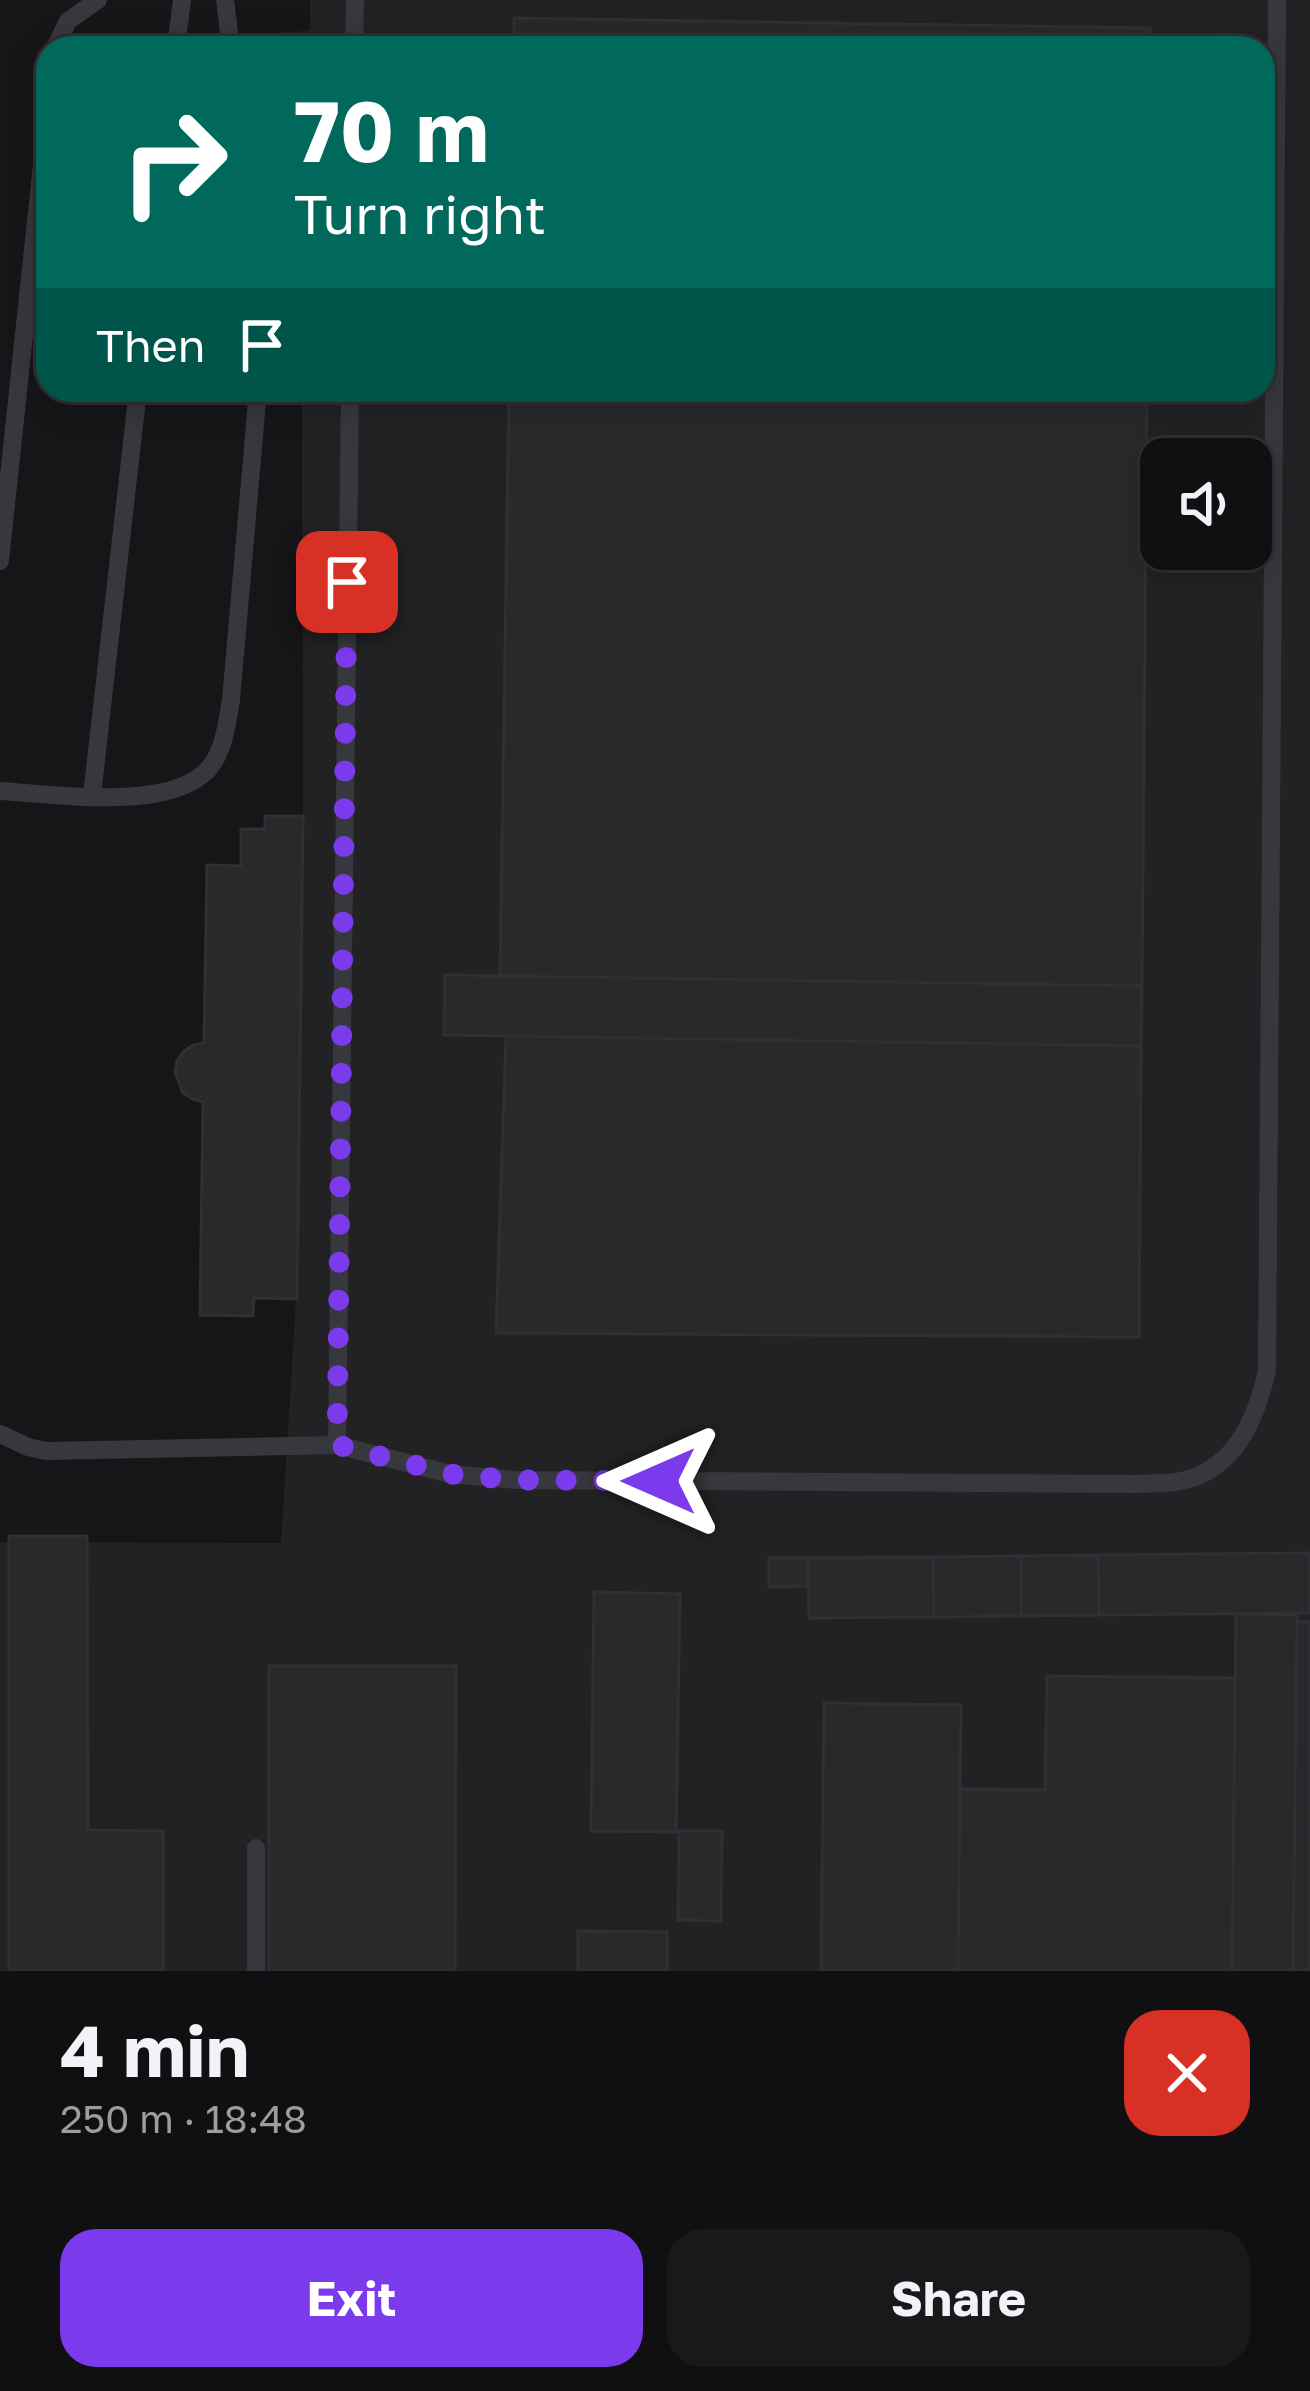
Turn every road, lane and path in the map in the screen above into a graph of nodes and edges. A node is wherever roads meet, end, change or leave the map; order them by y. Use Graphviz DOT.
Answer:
graph roads {
  1 [pos="98,0"];
  2 [pos="182,0"];
  3 [pos="225,0"];
  4 [pos="355,0"];
  5 [pos="1277,0"];
  6 [pos="61,36"];
  7 [pos="178,36"];
  8 [pos="230,36"];
  9 [pos="354,36"];
  10 [pos="36,221"];
  11 [pos="1275,274"];
  12 [pos="137,402"];
  13 [pos="257,402"];
  14 [pos="350,402"];
  15 [pos="1274,402"];
  16 [pos="0,561"];
  17 [pos="0,791"];
  18 [pos="92,795"];
  19 [pos="0,1434"];
  20 [pos="337,1445"];
  21 [pos="256,1848"];
  22 [pos="256,1971"];
  1 -- 6 [label="lane"];
  2 -- 7 [label="lane"];
  3 -- 8 [label="lane"];
  4 -- 9 [label="lane"];
  5 -- 11 [label="lane"];
  10 -- 16 [label="lane"];
  12 -- 18 [label="lane"];
  13 -- 18 [label="lane"];
  14 -- 20 [label="lane"];
  15 -- 20 [label="lane"];
  17 -- 18 [label="lane"];
  19 -- 20 [label="lane"];
  21 -- 22 [label="lane"];
}
